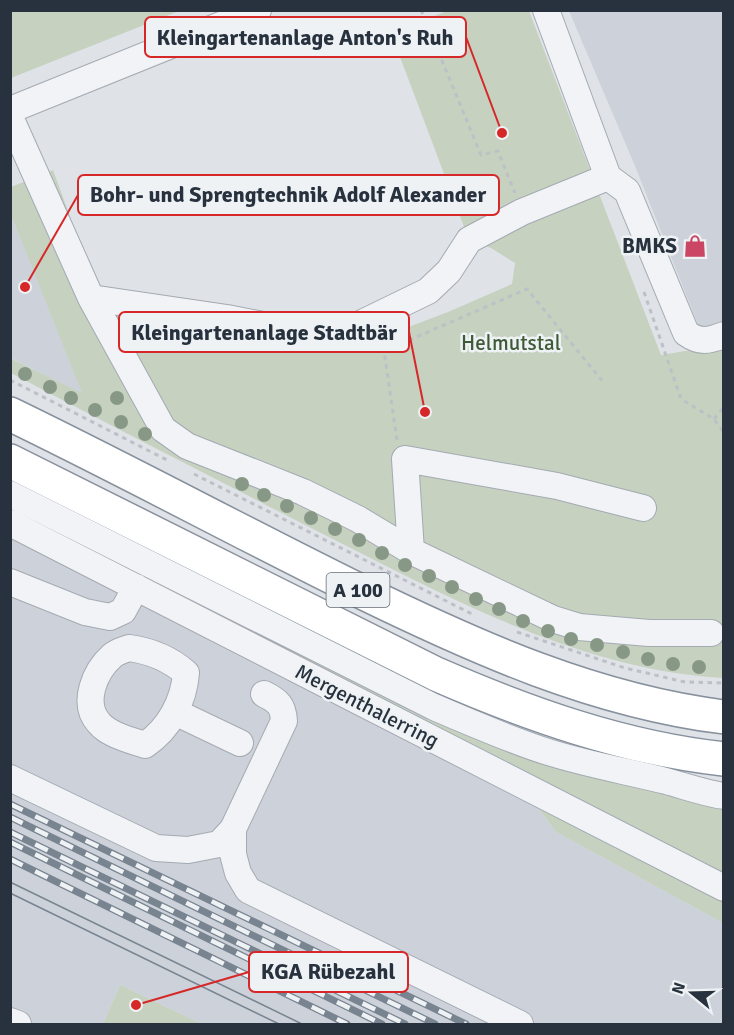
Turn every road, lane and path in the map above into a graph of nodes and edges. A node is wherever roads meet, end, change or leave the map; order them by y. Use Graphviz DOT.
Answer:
graph roads {
  1 [pos="258,10"];
  2 [pos="422,10"];
  3 [pos="546,10"];
  4 [pos="10,110"];
  5 [pos="10,117"];
  6 [pos="608,177"];
  7 [pos="522,212"];
  8 [pos="91,298"];
  9 [pos="723,335"];
  10 [pos="669,362"];
  11 [pos="10,380"];
  12 [pos="604,383"];
  13 [pos="723,406"];
  14 [pos="10,414"];
  15 [pos="714,419"];
  16 [pos="723,433"];
  17 [pos="405,459"];
  18 [pos="10,461"];
  19 [pos="169,461"];
  20 [pos="190,472"];
  21 [pos="10,494"];
  22 [pos="643,508"];
  23 [pos="10,523"];
  24 [pos="411,551"];
  25 [pos="10,582"];
  26 [pos="136,587"];
  27 [pos="474,614"];
  28 [pos="514,632"];
  29 [pos="711,633"];
  30 [pos="723,683"];
  31 [pos="264,694"];
  32 [pos="175,712"];
  33 [pos="723,717"];
  34 [pos="240,743"];
  35 [pos="723,759"];
  36 [pos="10,778"];
  37 [pos="723,796"];
  38 [pos="234,829"];
  39 [pos="723,888"];
  40 [pos="10,1021"];
  41 [pos="18,1024"];
  42 [pos="519,1024"];
  1 -- 4 [label="street"];
  2 -- 7 [label="path"];
  3 -- 6 [label="street"];
  5 -- 8 [label="street"];
  6 -- 7 [label="street"];
  6 -- 9 [label="street"];
  7 -- 8 [label="street"];
  8 -- 24 [label="street"];
  10 -- 15 [label="path"];
  11 -- 19 [label="path"];
  12 -- 17 [label="path"];
  13 -- 15 [label="path"];
  14 -- 33 [label="highway, A 100"];
  15 -- 16 [label="path"];
  17 -- 22 [label="street"];
  17 -- 24 [label="street"];
  18 -- 35 [label="highway, A 100"];
  20 -- 27 [label="path"];
  21 -- 37 [label="street"];
  23 -- 26 [label="street, Mergenthalerring"];
  24 -- 29 [label="street"];
  25 -- 26 [label="street"];
  26 -- 39 [label="street, Mergenthalerring"];
  28 -- 30 [label="path"];
  31 -- 38 [label="street"];
  32 -- 34 [label="street"];
  36 -- 38 [label="street"];
  38 -- 42 [label="street"];
  40 -- 41 [label="street"];
}
